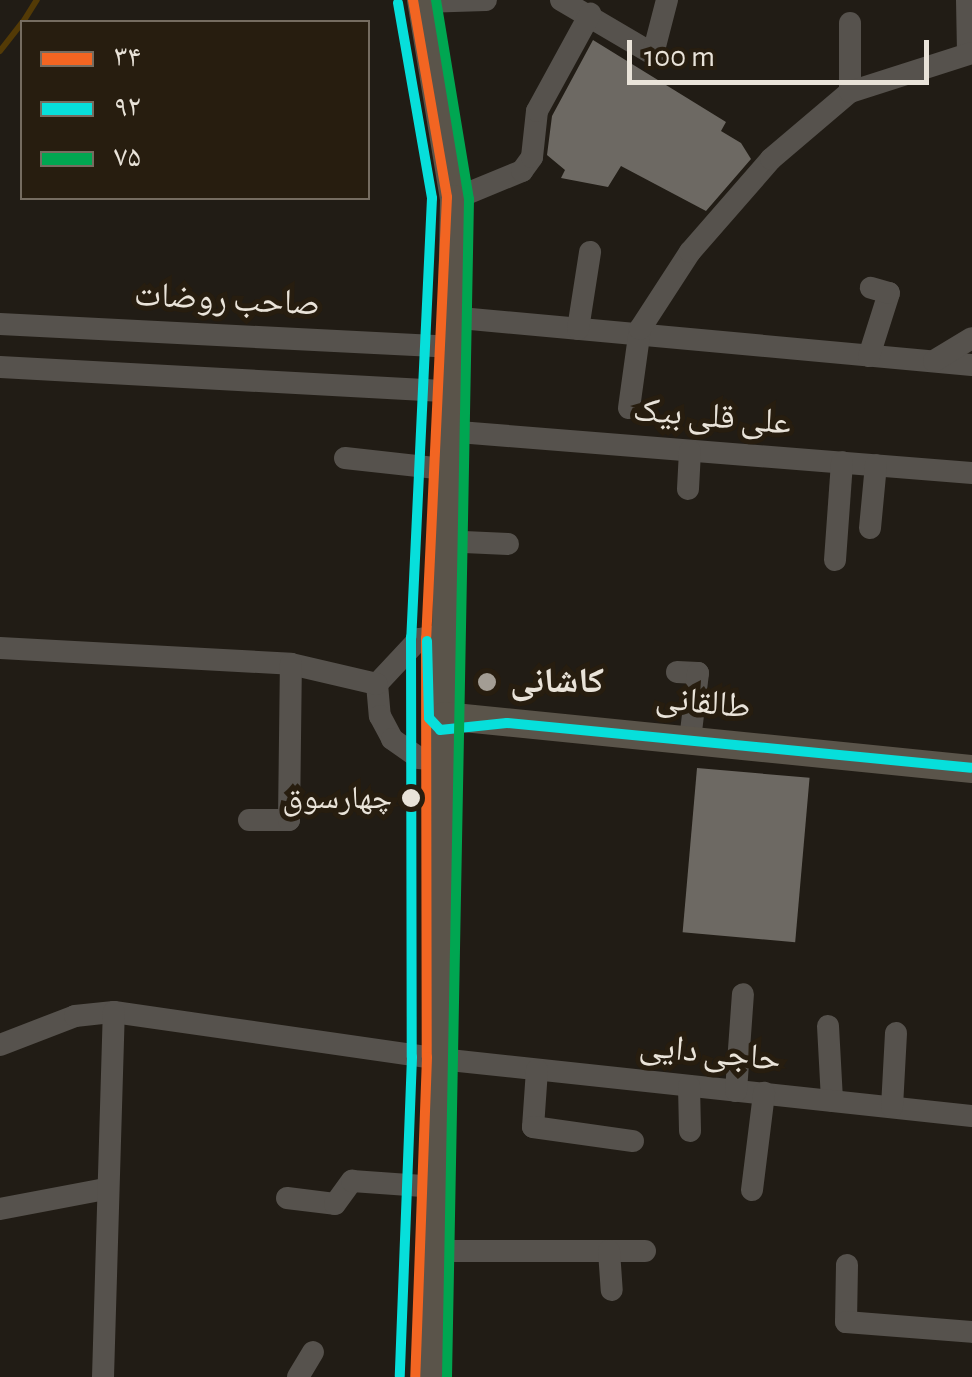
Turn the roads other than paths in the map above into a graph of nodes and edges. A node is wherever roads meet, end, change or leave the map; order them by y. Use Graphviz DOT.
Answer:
graph roads {
  1 [pos="486,0"];
  2 [pos="561,0"];
  3 [pos="667,0"];
  4 [pos="967,0"];
  5 [pos="421,1"];
  6 [pos="590,14"];
  7 [pos="850,22"];
  8 [pos="970,53"];
  9 [pos="850,92"];
  10 [pos="454,198"];
  11 [pos="590,252"];
  12 [pos="870,288"];
  13 [pos="449,318"];
  14 [pos="0,324"];
  15 [pos="640,329"];
  16 [pos="578,330"];
  17 [pos="972,338"];
  18 [pos="450,347"];
  19 [pos="870,356"];
  20 [pos="934,360"];
  21 [pos="972,365"];
  22 [pos="0,367"];
  23 [pos="447,391"];
  24 [pos="629,408"];
  25 [pos="446,430"];
  26 [pos="690,451"];
  27 [pos="345,458"];
  28 [pos="842,462"];
  29 [pos="876,465"];
  30 [pos="444,468"];
  31 [pos="972,473"];
  32 [pos="688,489"];
  33 [pos="870,528"];
  34 [pos="442,541"];
  35 [pos="508,544"];
  36 [pos="835,560"];
  37 [pos="442,635"];
  38 [pos="0,648"];
  39 [pos="291,664"];
  40 [pos="677,672"];
  41 [pos="377,684"];
  42 [pos="435,715"];
  43 [pos="690,740"];
  44 [pos="447,762"];
  45 [pos="972,769"];
  46 [pos="248,820"];
  47 [pos="744,994"];
  48 [pos="114,1012"];
  49 [pos="828,1026"];
  50 [pos="896,1033"];
  51 [pos="0,1045"];
  52 [pos="440,1060"];
  53 [pos="537,1070"];
  54 [pos="689,1086"];
  55 [pos="736,1090"];
  56 [pos="764,1093"];
  57 [pos="832,1100"];
  58 [pos="892,1107"];
  59 [pos="972,1116"];
  60 [pos="690,1131"];
  61 [pos="633,1140"];
  62 [pos="438,1187"];
  63 [pos="105,1189"];
  64 [pos="752,1190"];
  65 [pos="287,1198"];
  66 [pos="0,1210"];
  67 [pos="436,1251"];
  68 [pos="609,1251"];
  69 [pos="645,1251"];
  70 [pos="847,1265"];
  71 [pos="612,1290"];
  72 [pos="972,1332"];
  73 [pos="313,1352"];
  74 [pos="104,1377"];
  75 [pos="298,1377"];
  76 [pos="432,1377"];
  1 -- 5 [label="street"];
  2 -- 6 [label="street"];
  3 -- 6 [label="street"];
  4 -- 8 [label="street"];
  5 -- 10 [label="main road"];
  6 -- 10 [label="street"];
  7 -- 9 [label="street"];
  8 -- 9 [label="street"];
  9 -- 15 [label="street"];
  10 -- 13 [label="main road"];
  11 -- 16 [label="street"];
  12 -- 19 [label="street"];
  13 -- 16 [label="street"];
  13 -- 18 [label="main road"];
  14 -- 18 [label="street, صاحب روضات"];
  15 -- 16 [label="street"];
  15 -- 19 [label="street"];
  15 -- 24 [label="street"];
  17 -- 20 [label="street"];
  18 -- 23 [label="main road"];
  19 -- 20 [label="street"];
  20 -- 21 [label="street"];
  22 -- 23 [label="street"];
  23 -- 25 [label="main road"];
  25 -- 26 [label="street, علی قلی بیک"];
  25 -- 30 [label="main road"];
  26 -- 28 [label="street, علی قلی بیک"];
  26 -- 32 [label="street"];
  27 -- 30 [label="street"];
  28 -- 29 [label="street, علی قلی بیک"];
  28 -- 36 [label="street"];
  29 -- 31 [label="street, علی قلی بیک"];
  29 -- 33 [label="street"];
  30 -- 34 [label="main road"];
  34 -- 35 [label="street"];
  34 -- 37 [label="main road"];
  37 -- 41 [label="street"];
  37 -- 42 [label="main road"];
  38 -- 39 [label="street"];
  39 -- 41 [label="street"];
  39 -- 46 [label="street"];
  40 -- 43 [label="street"];
  41 -- 44 [label="street"];
  42 -- 43 [label="main road, طالقانی"];
  42 -- 44 [label="main road"];
  43 -- 45 [label="main road, طالقانی"];
  44 -- 52 [label="main road"];
  47 -- 55 [label="street"];
  48 -- 51 [label="street, حاجی دایی"];
  48 -- 52 [label="street, حاجی دایی"];
  48 -- 63 [label="street"];
  49 -- 57 [label="street"];
  50 -- 58 [label="street"];
  52 -- 53 [label="street, حاجی دایی"];
  52 -- 62 [label="main road"];
  53 -- 54 [label="street, حاجی دایی"];
  53 -- 61 [label="street"];
  54 -- 55 [label="street, حاجی دایی"];
  54 -- 60 [label="street"];
  55 -- 56 [label="street, حاجی دایی"];
  56 -- 57 [label="street, حاجی دایی"];
  56 -- 64 [label="street"];
  57 -- 58 [label="street, حاجی دایی"];
  58 -- 59 [label="street, حاجی دایی"];
  62 -- 65 [label="street"];
  62 -- 67 [label="main road"];
  63 -- 66 [label="street"];
  63 -- 74 [label="street"];
  67 -- 68 [label="street"];
  67 -- 76 [label="main road"];
  68 -- 69 [label="street"];
  68 -- 71 [label="street"];
  70 -- 72 [label="street"];
  73 -- 75 [label="street"];
}
